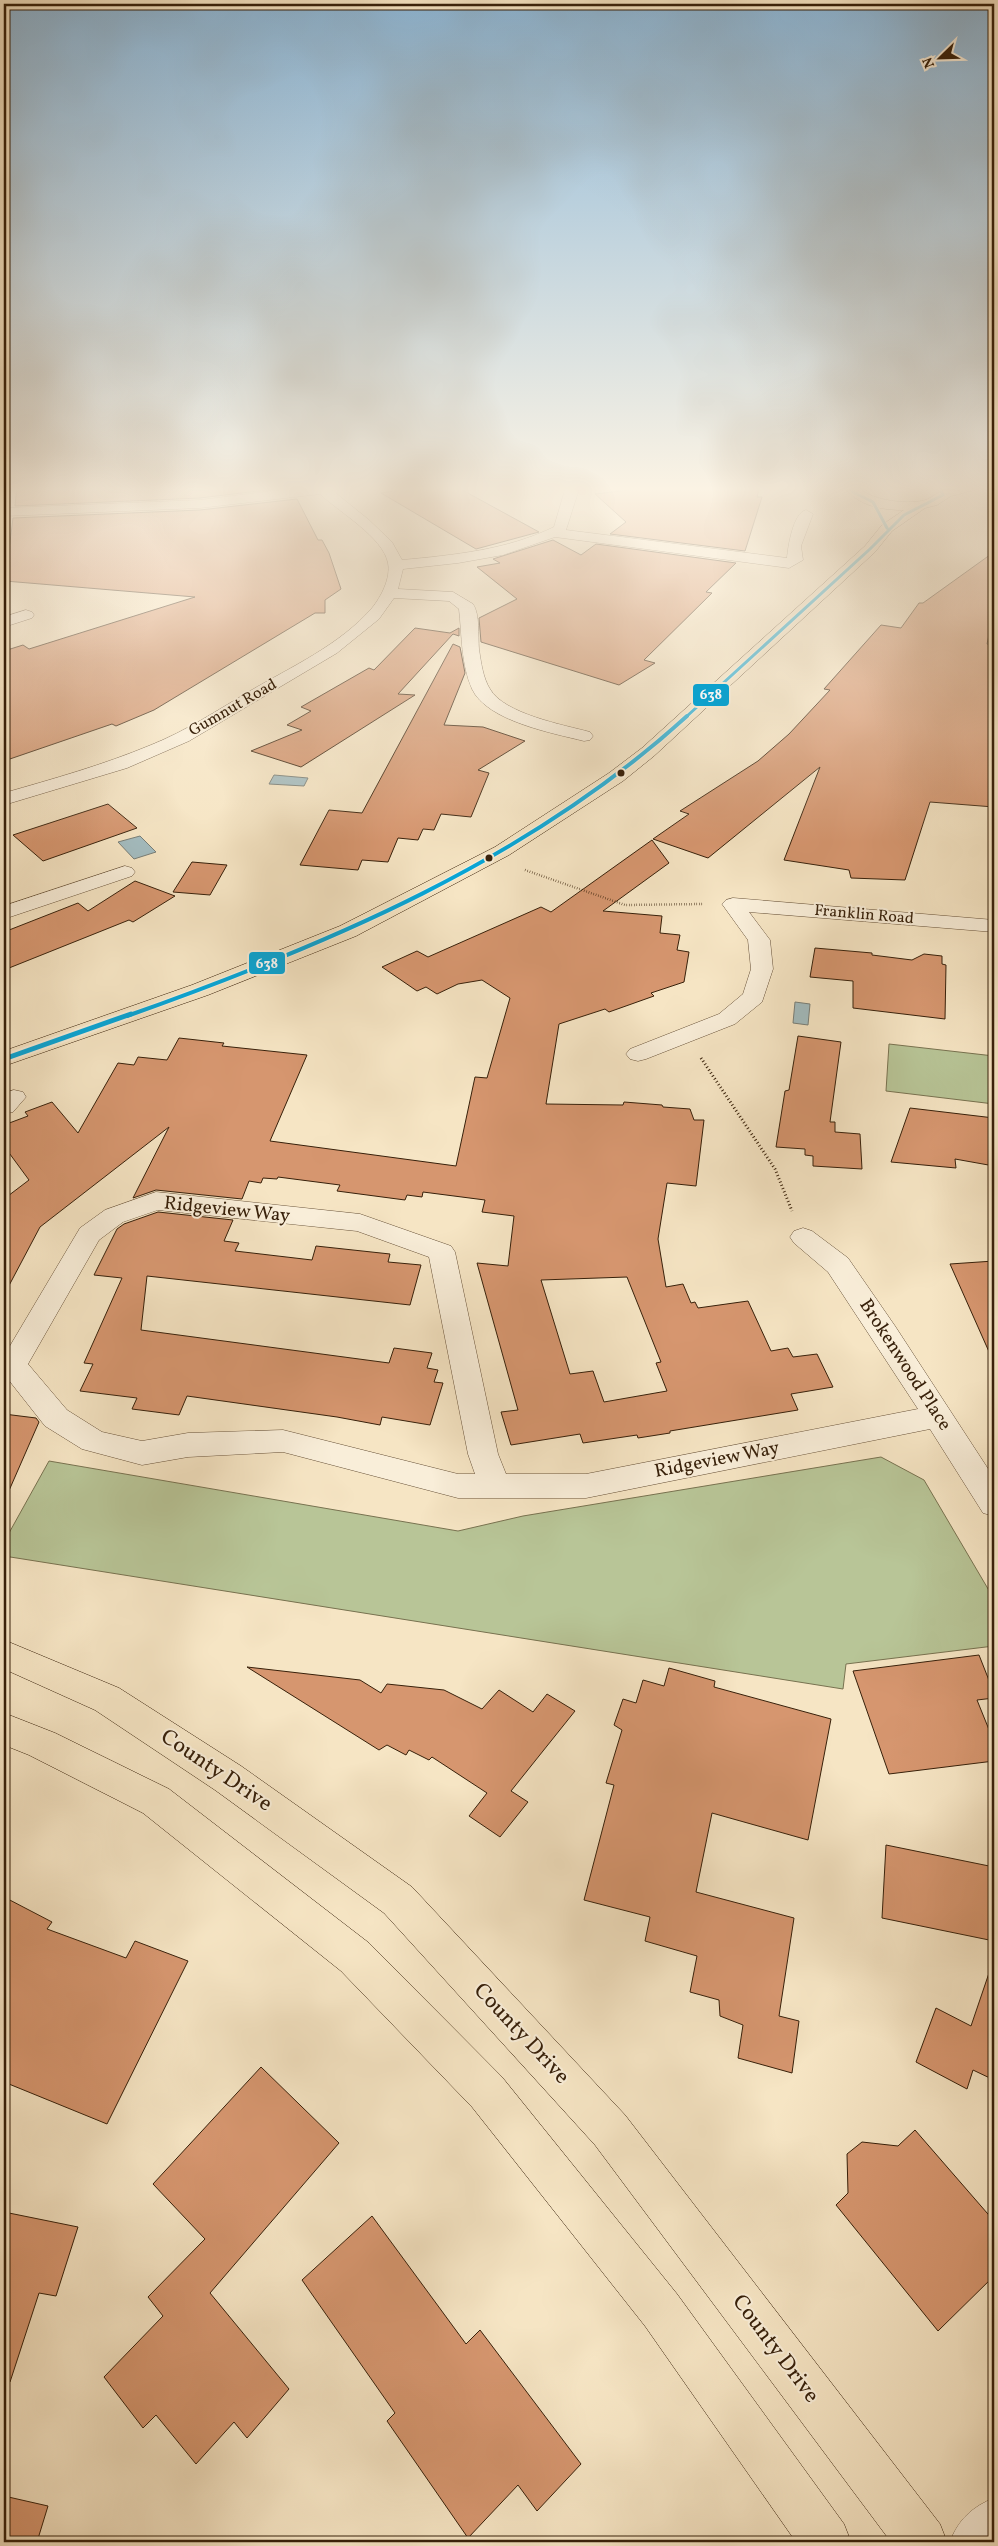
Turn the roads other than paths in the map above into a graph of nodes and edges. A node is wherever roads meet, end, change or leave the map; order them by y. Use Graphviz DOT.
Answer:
graph roads {
  1 [pos="381,605"];
  2 [pos="464,605"];
  3 [pos="810,605"];
  4 [pos="26,615"];
  5 [pos="4,622"];
  6 [pos="584,736"];
  7 [pos="4,799"];
  8 [pos="125,872"];
  9 [pos="4,913"];
  10 [pos="994,926"];
  11 [pos="638,1054"];
  12 [pos="4,1059"];
  13 [pos="803,1237"];
  14 [pos="8,1365"];
  15 [pos="937,1416"];
  16 [pos="496,1486"];
  17 [pos="994,1504"];
  18 [pos="4,1654"];
  19 [pos="4,1729"];
  20 [pos="994,2523"];
  21 [pos="826,2542"];
  22 [pos="922,2542"];
  23 [pos="975,2542"];
  1 -- 7 [label="street, Gumnut Road"];
  2 -- 6 [label="street"];
  3 -- 12 [label="main road"];
  4 -- 5 [label="street"];
  8 -- 9 [label="street"];
  10 -- 11 [label="street, Franklin Road"];
  13 -- 15 [label="street, Brokenwood Place"];
  14 -- 16 [label="street, Ridgeview Way"];
  14 -- 16 [label="street, Ridgeview Way"];
  15 -- 16 [label="street, Ridgeview Way"];
  15 -- 17 [label="street, Brokenwood Place"];
  18 -- 22 [label="main road, County Drive"];
  19 -- 21 [label="main road"];
  20 -- 23 [label="street"];
}
